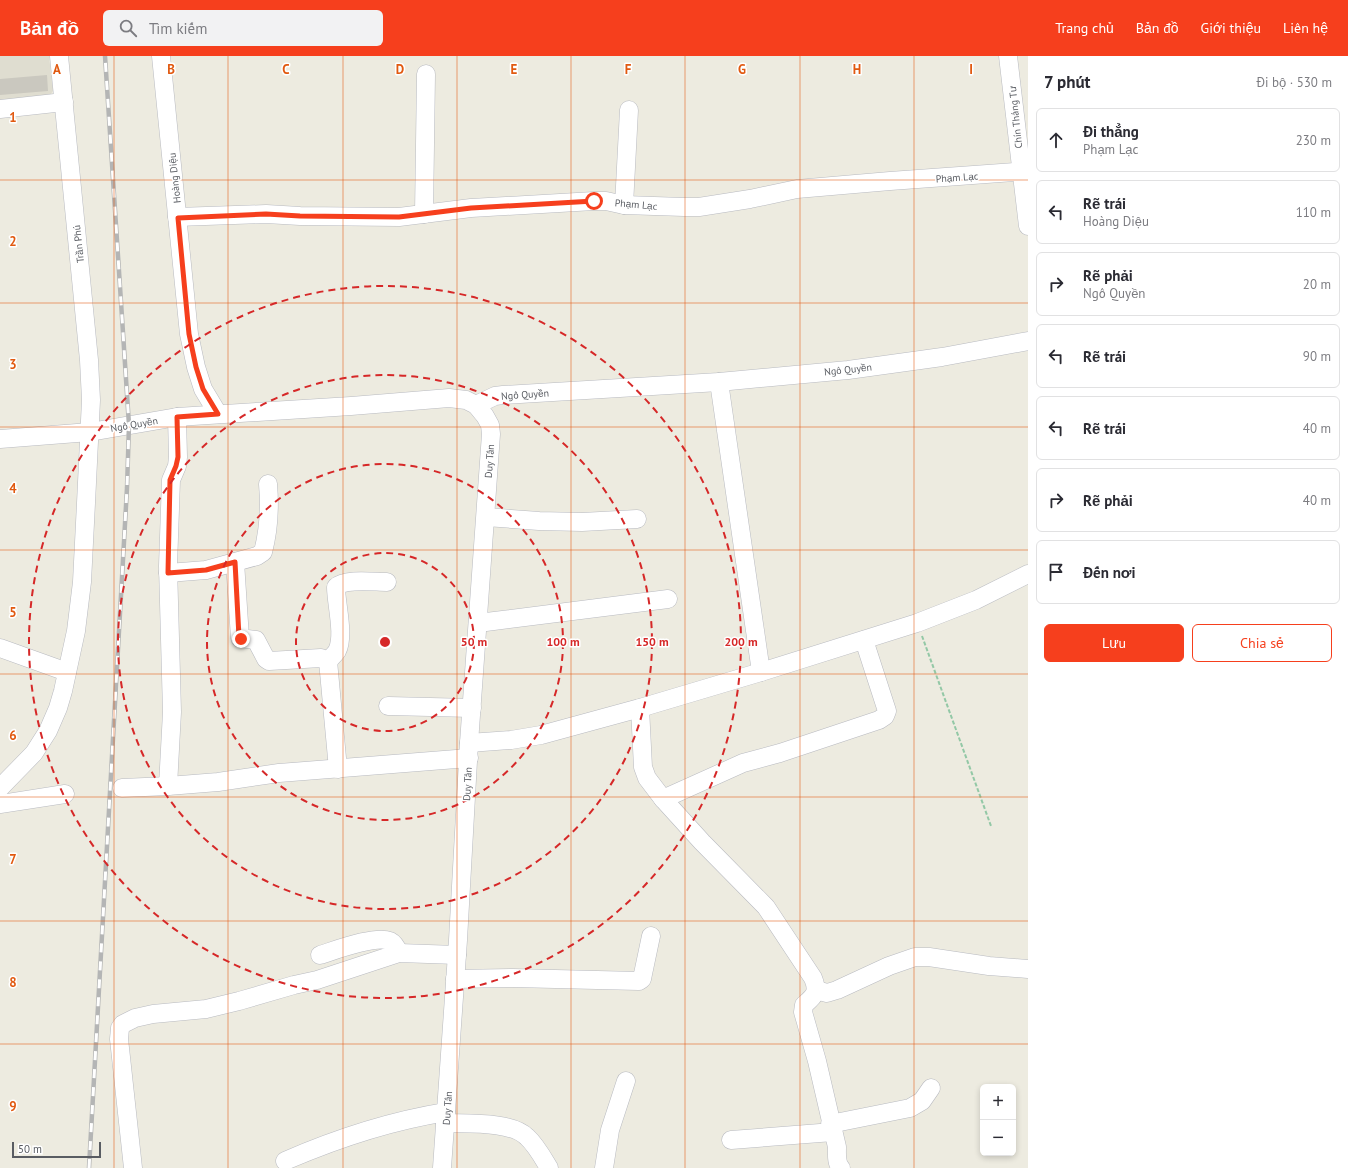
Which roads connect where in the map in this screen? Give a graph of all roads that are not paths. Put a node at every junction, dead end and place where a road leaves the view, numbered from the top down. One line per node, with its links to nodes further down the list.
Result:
1 (59, 56): 5 (street, Trần Phú)
2 (161, 56): 11 (street, Hoàng Diệu)
3 (1008, 56): 8 (street, Chín Tháng Tư)
4 (426, 74): 10 (street)
5 (64, 102): 6 (street); 18 (street, Trần Phú)
6 (0, 109)
7 (629, 110): 9 (street)
8 (1024, 172): 9 (street, Phạm Lạc); 12 (street, Chín Tháng Tư)
9 (624, 205): 10 (street, Phạm Lạc)
10 (424, 214): 11 (street, Phạm Lạc)
11 (178, 218): 16 (street, Hoàng Diệu)
12 (1028, 226)
13 (1028, 341): 14 (street, Ngô Quyền)
14 (719, 382): 15 (street, Ngô Quyền); 33 (street)
15 (476, 405): 16 (street, Ngô Quyền); 21 (street, Duy Tân)
16 (218, 414): 17 (street, Ngô Quyền)
17 (177, 417): 18 (street, Ngô Quyền); 24 (street)
18 (90, 432): 19 (street, Ngô Quyền); 32 (street, Trần Phú)
19 (0, 439)
20 (268, 484): 23 (street)
21 (486, 517): 22 (street); 28 (street, Duy Tân)
22 (637, 519)
23 (235, 562): 24 (street); 31 (street)
24 (168, 573): 39 (street)
25 (1028, 574): 29 (street)
26 (387, 582): 31 (street)
27 (668, 599): 28 (street)
28 (478, 623): 35 (street, Duy Tân)
29 (864, 640): 33 (street); 43 (street)
30 (0, 648): 32 (street)
31 (328, 661): 38 (street)
32 (67, 672): 40 (street, Trần Phú)
33 (761, 672): 36 (street)
34 (388, 706): 35 (street)
35 (472, 708): 37 (street, Duy Tân)
36 (640, 708): 37 (street); 43 (street)
37 (469, 751): 38 (street); 48 (street, Duy Tân)
38 (338, 769): 39 (street)
39 (168, 786): 41 (street)
40 (0, 788)
41 (122, 788)
42 (65, 794): 44 (street)
43 (663, 799): 51 (street)
44 (0, 804)
45 (651, 936): 50 (street)
46 (399, 953): 47 (street); 48 (street); 58 (street)
47 (320, 955)
48 (457, 955): 50 (street, Duy Tân)
49 (1028, 970): 51 (street)
50 (455, 979): 54 (street, Duy Tân)
51 (816, 990): 55 (street)
52 (626, 1081): 61 (street)
53 (931, 1088): 55 (street)
54 (446, 1117): 57 (street); 59 (street, Duy Tân); 60 (street)
55 (832, 1128): 56 (street); 62 (street)
56 (731, 1140)
57 (285, 1161)
58 (133, 1168)
59 (442, 1168)
60 (549, 1168)
61 (604, 1168)
62 (841, 1168)

